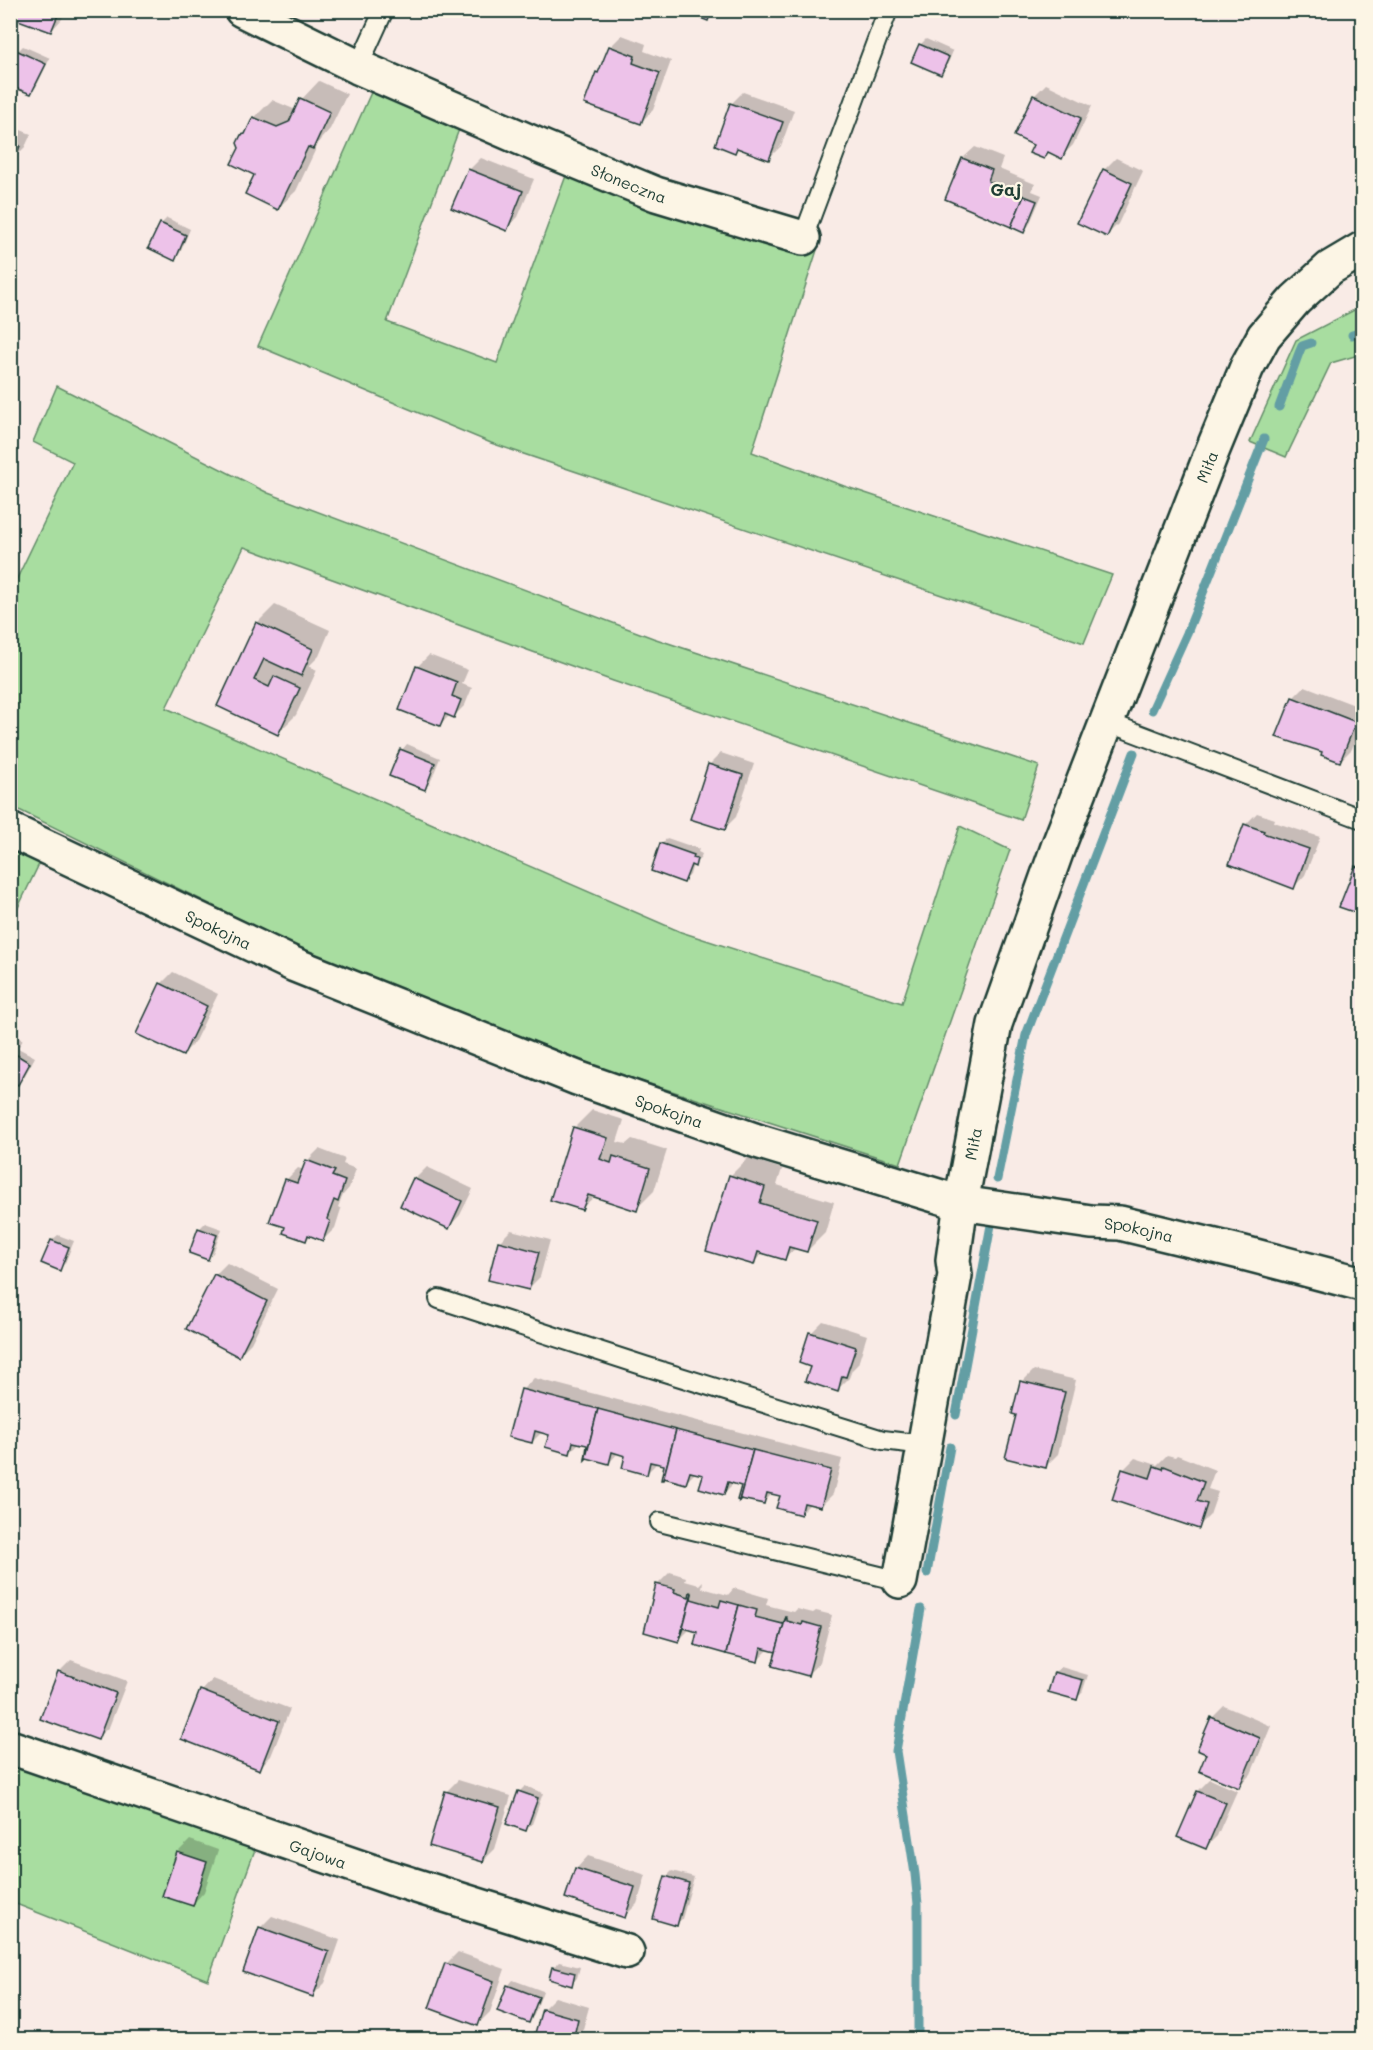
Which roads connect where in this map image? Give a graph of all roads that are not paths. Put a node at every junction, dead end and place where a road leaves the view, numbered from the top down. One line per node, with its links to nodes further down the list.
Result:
1 (242, 10): 4 (street, Słoneczna)
2 (384, 10): 4 (lane)
3 (888, 10): 5 (lane, Słoneczna)
4 (358, 67): 5 (street, Słoneczna)
5 (803, 238)
6 (1362, 249): 7 (street, Miła)
7 (1107, 722): 8 (lane); 10 (street, Miła)
8 (1362, 819)
9 (10, 830): 10 (street, Spokojna)
10 (961, 1203): 11 (street, Spokojna); 13 (street, Miła)
11 (1362, 1284)
12 (439, 1299): 13 (lane)
13 (926, 1445): 15 (street, Miła)
14 (660, 1522): 15 (lane)
15 (900, 1581)
16 (10, 1747): 17 (street, Gajowa)
17 (627, 1952)

